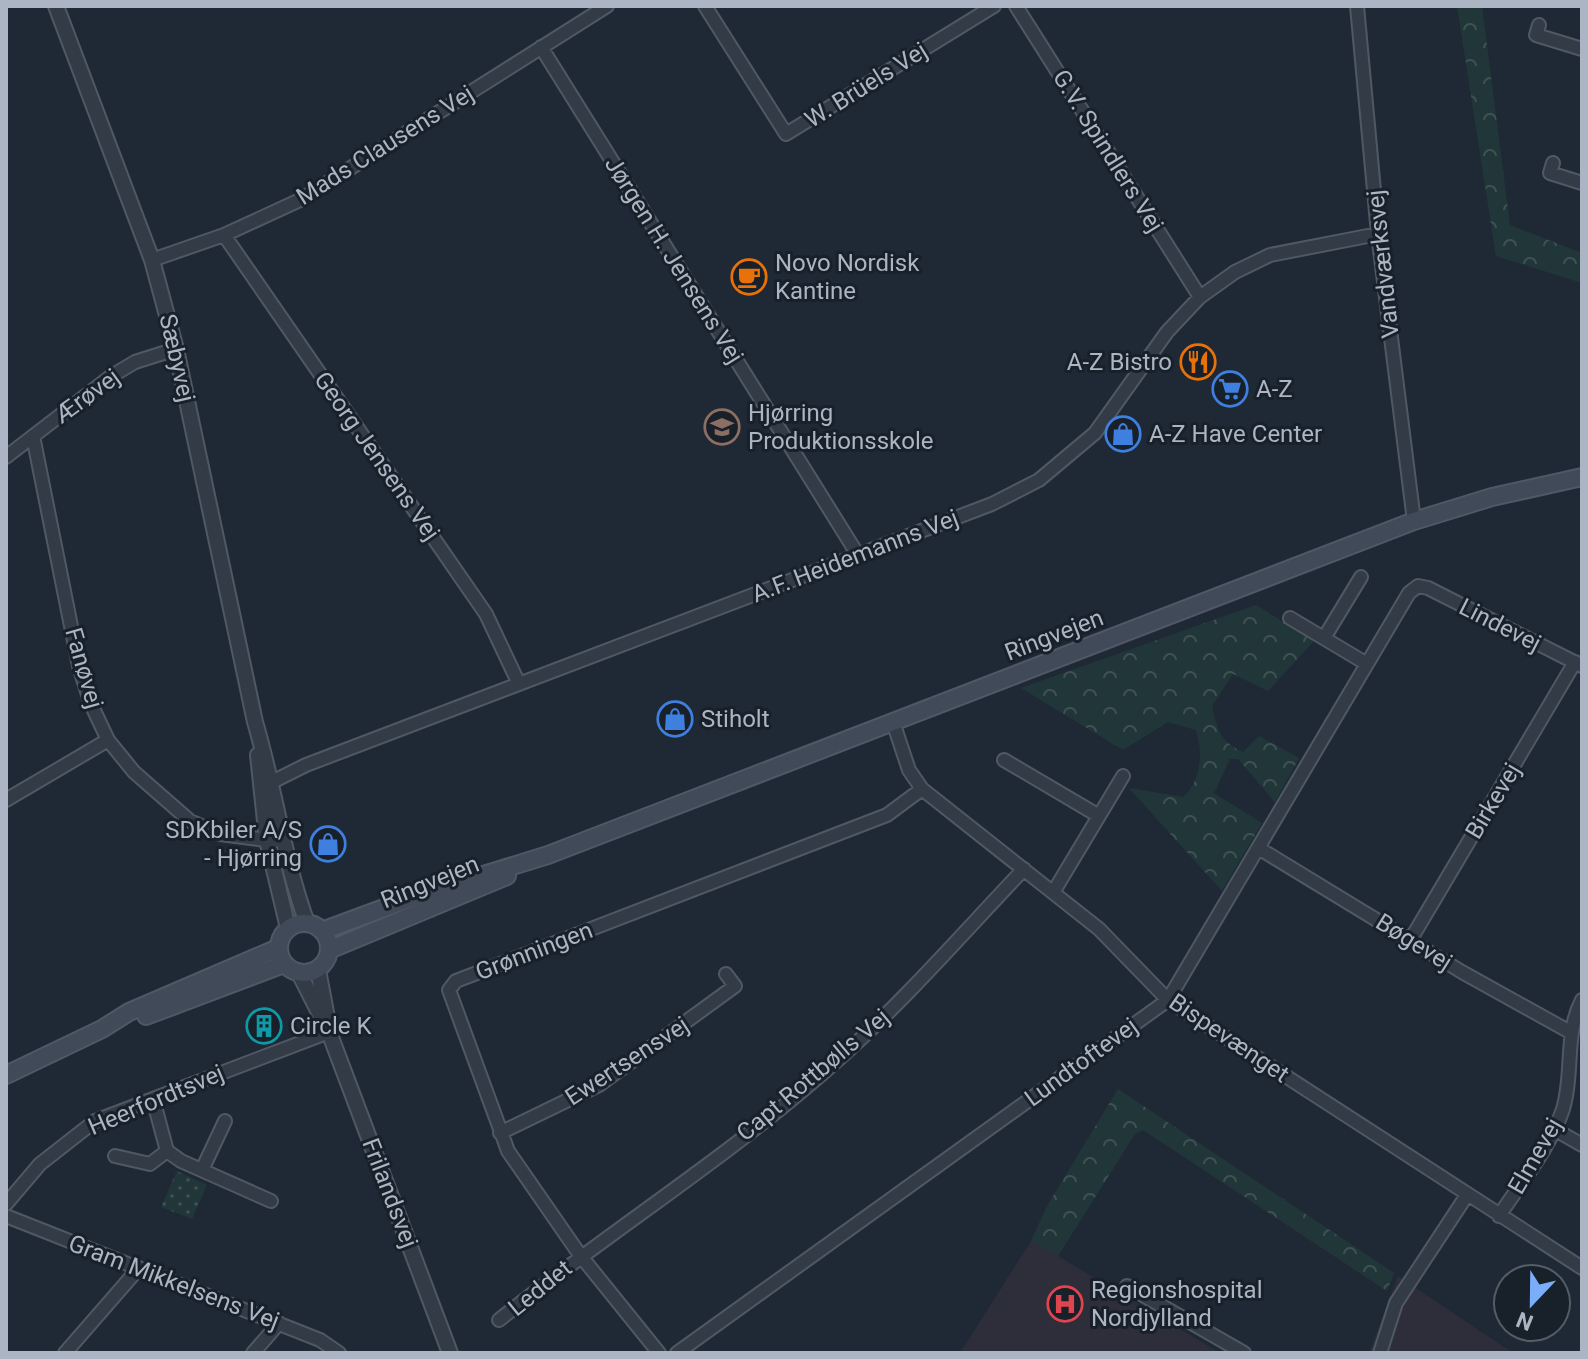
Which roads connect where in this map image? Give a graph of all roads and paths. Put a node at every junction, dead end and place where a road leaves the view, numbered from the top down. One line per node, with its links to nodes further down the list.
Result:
1 (56, 6): 14 (street, Sæbyvej)
2 (607, 6): 8 (street, Mads Clausens Vej)
3 (705, 6): 4 (street, W. Brüels Vej)
4 (994, 6)
5 (1016, 6): 15 (street, G.V. Spindlers Vej)
6 (1357, 6): 12 (street, Vandværksvej)
7 (1539, 25): 9 (street)
8 (541, 47): 13 (street, Mads Clausens Vej); 21 (street, Jørgen H. Jensens Vej)
9 (1582, 49)
10 (1553, 163): 11 (street)
11 (1582, 183)
12 (1378, 234): 15 (street, A.F. Heidemanns Vej); 20 (street, Vandværksvej)
13 (224, 235): 14 (street, Mads Clausens Vej); 28 (street, Georg Jensens Vej)
14 (152, 260): 16 (street, Sæbyvej)
15 (1200, 297): 21 (street, A.F. Heidemanns Vej)
16 (176, 349): 17 (street, Ærøvej); 33 (street, Sæbyvej)
17 (33, 436): 18 (street, Ærøvej); 30 (street, Fanøvej)
18 (6, 457)
19 (1582, 477): 20 (main road, Ringvejen)
20 (1414, 521): 29 (main road, Ringvejen)
21 (858, 555): 28 (street, A.F. Heidemanns Vej)
22 (1361, 577): 25 (street)
23 (1418, 586): 26 (street, Lundtoftevej); 27 (street, Lindevej)
24 (1290, 618): 25 (street)
25 (1324, 638): 26 (street)
26 (1367, 664): 38 (street, Lundtoftevej)
27 (1578, 664): 45 (street, Birkevej)
28 (519, 684): 33 (street, A.F. Heidemanns Vej)
29 (893, 722): 34 (street, Bispevænget); 39 (main road, Ringvejen)
30 (108, 740): 35 (street); 37 (street, Fanøvej)
31 (1004, 760): 36 (street)
32 (1123, 776): 36 (street)
33 (268, 785): 37 (street, Sæbyvej)
34 (922, 789): 40 (street, Bispevænget); 59 (street, Grønningen)
35 (6, 800)
36 (1099, 816): 41 (street)
37 (274, 841): 42 (street, Sæbyvej); 43 (street, Sæbyvej)
38 (1260, 849): 45 (street, Bøgevej); 51 (street, Lundtoftevej)
39 (548, 855): 44 (main road, Ringvejen); 46 (main road, Ringvejen)
40 (1024, 869): 41 (street, Bispevænget); 69 (street, Capt Rottbølls Vej)
41 (1054, 891): 51 (street, Bispevænget)
42 (307, 923): 43 (main road); 44 (main road)
43 (288, 928): 47 (main road)
44 (322, 931): 46 (main road)
45 (1411, 939): 54 (street, Bøgevej)
46 (329, 950): 48 (main road)
47 (281, 956): 49 (main road); 55 (main road)
48 (318, 970): 49 (main road); 53 (street, Frilandsvej)
49 (299, 973): 53 (street, Frilandsvej)
50 (726, 974): 59 (street, Ewertsensvej)
51 (1168, 1000): 64 (street, Bispevænget); 80 (street, Lundtoftevej)
52 (1582, 1000): 54 (street, Elmevej)
53 (329, 1032): 56 (street, Heerfordtsvej); 78 (street, Frilandsvej)
54 (1570, 1032): 58 (street, Elmevej)
55 (6, 1075)
56 (153, 1099): 61 (street); 66 (street, Heerfordtsvej)
57 (225, 1121): 63 (street)
58 (1554, 1129): 60 (street); 68 (street, Elmevej)
59 (500, 1133): 69 (street, Grønningen)
60 (1582, 1145)
61 (167, 1151): 62 (street); 63 (street)
62 (115, 1156)
63 (202, 1170): 65 (street)
64 (1467, 1195): 68 (street, Bispevænget); 82 (street)
65 (271, 1201)
66 (6, 1204)
67 (6, 1216): 70 (street, Gram Mikkelsens Vej)
68 (1499, 1216): 71 (street, Bispevænget)
69 (580, 1255): 73 (street, Leddet); 79 (street, Grønningen)
70 (139, 1268): 74 (street, Gram Mikkelsens Vej); 75 (street)
71 (1582, 1268)
72 (1127, 1286): 81 (street)
73 (499, 1320)
74 (279, 1323): 76 (street); 77 (street, Gram Mikkelsens Vej)
75 (65, 1353)
76 (253, 1353)
77 (339, 1353)
78 (450, 1353)
79 (659, 1353)
80 (677, 1353)
81 (1244, 1353)
82 (1380, 1353)

